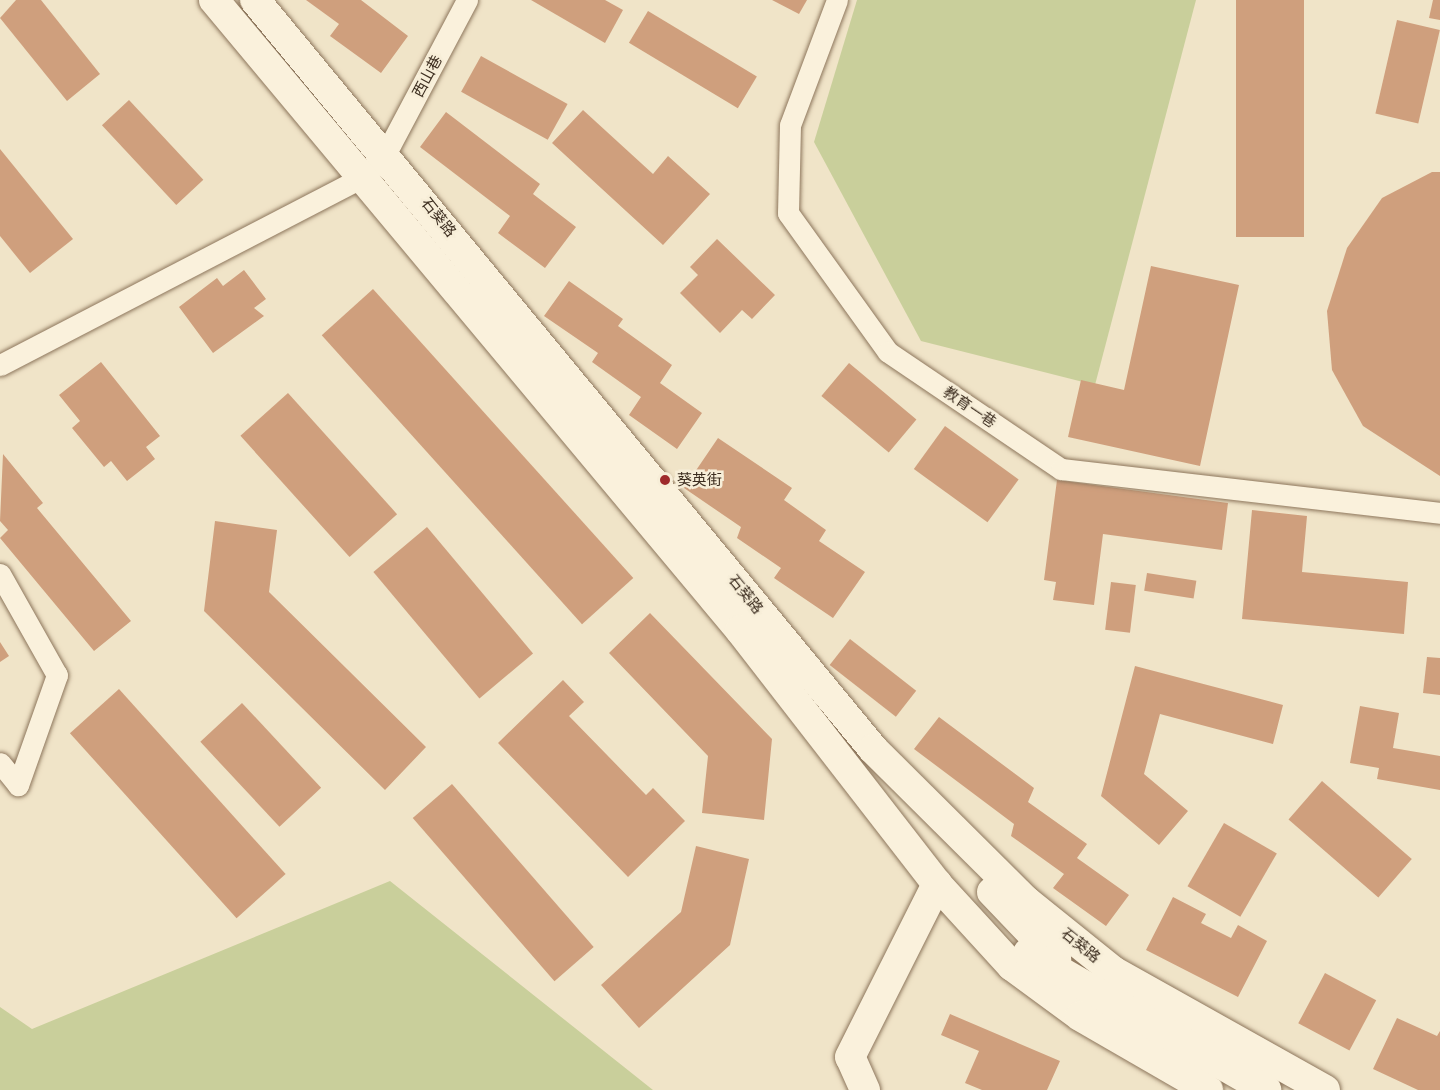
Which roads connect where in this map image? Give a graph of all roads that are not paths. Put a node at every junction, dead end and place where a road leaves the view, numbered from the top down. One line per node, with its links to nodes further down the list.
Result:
1 (214, 0): 6 (main road)
2 (255, 0): 5 (main road, 石葵路)
3 (467, 0): 5 (street, 西山巷)
4 (837, 0): 8 (street, 教育一巷)
5 (386, 153): 6 (street, 西山巷); 10 (main road, 石葵路)
6 (364, 176): 7 (street, 西山巷); 12 (main road)
7 (0, 365)
8 (1440, 513)
9 (0, 574): 11 (street)
10 (873, 749): 14 (main road); 18 (main road, 石葵路)
11 (0, 763)
12 (850, 771): 13 (main road); 14 (main road)
13 (937, 884): 15 (main road); 16 (main road)
14 (1090, 990): 17 (main road)
15 (865, 1090)
16 (1208, 1090)
17 (1266, 1090)
18 (1325, 1090)

